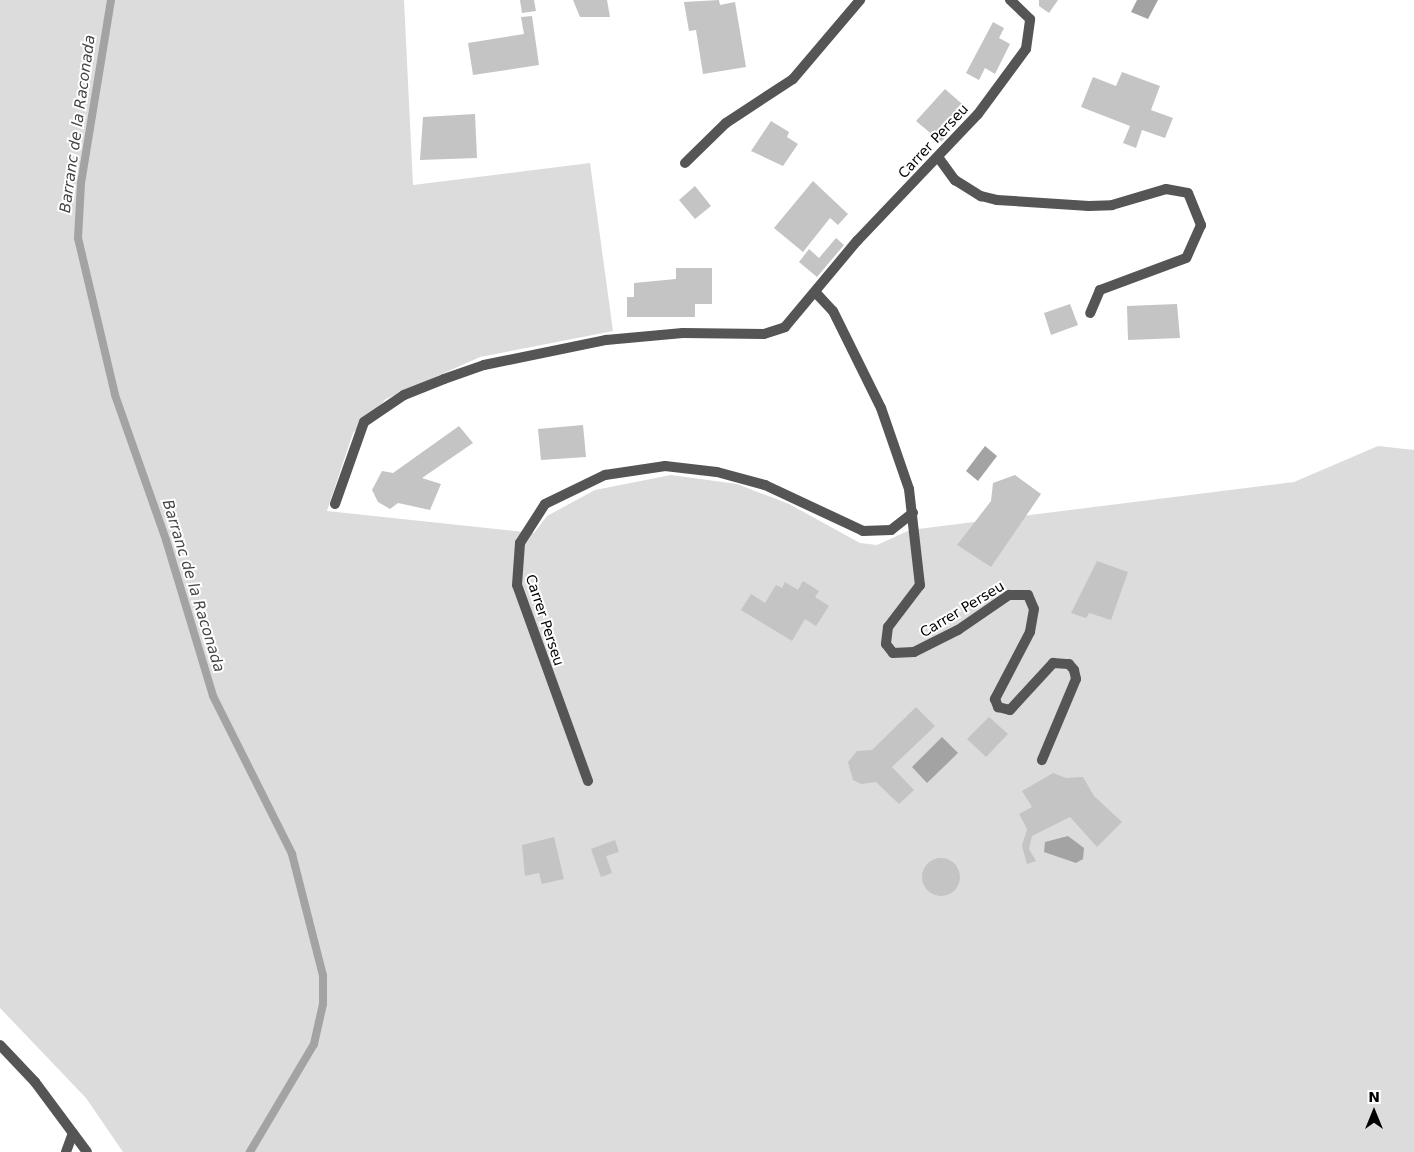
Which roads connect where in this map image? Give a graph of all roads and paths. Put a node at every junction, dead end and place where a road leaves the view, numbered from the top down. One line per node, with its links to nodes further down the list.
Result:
1 (860, 0): 4 (street)
2 (1010, 0): 3 (street, Carrer Perseu)
3 (938, 157): 5 (street, Carrer Perseu); 6 (street)
4 (685, 163)
5 (817, 294): 7 (street, Carrer Perseu); 8 (street, Carrer Perseu)
6 (1090, 313)
7 (335, 504)
8 (913, 513): 9 (street, Carrer Perseu); 10 (street, Carrer Perseu)
9 (1042, 760)
10 (588, 781)
11 (0, 1045): 12 (street)
12 (73, 1133): 13 (street); 14 (street)
13 (66, 1152)
14 (87, 1152)

